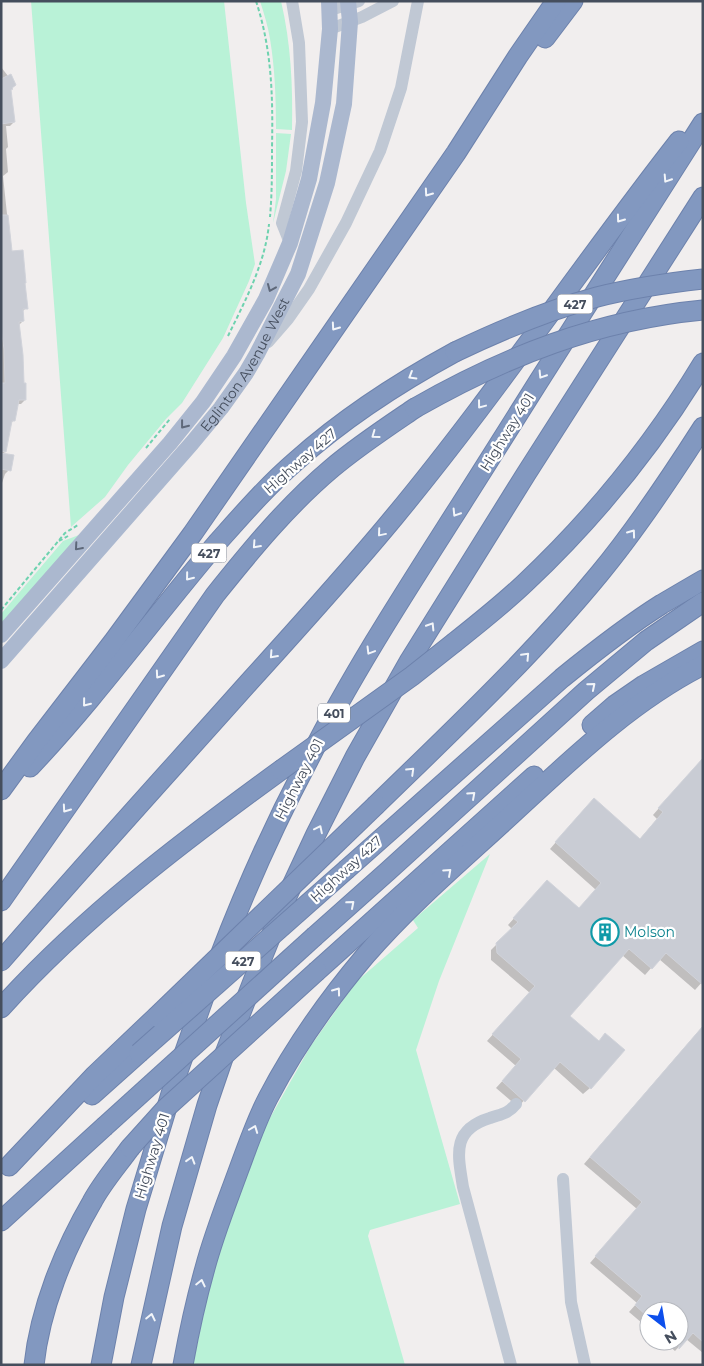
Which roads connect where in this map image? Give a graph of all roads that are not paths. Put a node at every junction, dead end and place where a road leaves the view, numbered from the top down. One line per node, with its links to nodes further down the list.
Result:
1 (292, 1): 14 (street)
2 (393, 1): 8 (street)
3 (418, 1): 17 (street)
4 (556, 1): 12 (highway)
5 (573, 1): 12 (highway)
6 (352, 2): 7 (street); 8 (main road, Eglinton Avenue West)
7 (329, 6): 9 (main road, Eglinton Avenue West)
8 (350, 22): 9 (street); 17 (main road, Eglinton Avenue West)
9 (330, 29): 14 (main road, Eglinton Avenue West)
10 (703, 111): 29 (highway, one-way to 29)
11 (703, 123): 36 (highway, Highway 401 / 401, one-way to 36)
12 (456, 153): 26 (highway, one-way to 26)
13 (703, 197): 37 (highway, one-way to 13)
14 (290, 243): 22 (main road, Eglinton Avenue West, one-way to 22)
15 (703, 279): 27 (highway, Highway 427 / 427, one-way to 27, bridge)
16 (703, 310): 28 (highway, one-way to 28, bridge)
17 (257, 354): 24 (main road, Eglinton Avenue West)
18 (703, 363): 30 (highway, bridge)
19 (703, 427): 32 (highway, one-way to 19, bridge)
20 (703, 580): 32 (highway, Highway 427 / 427, bridge)
21 (703, 602): 34 (highway, one-way to 21, bridge)
22 (1, 635)
23 (703, 651): 35 (highway, bridge)
24 (1, 661)
25 (703, 665): 38 (highway, one-way to 25)
26 (1, 790)
27 (1, 797)
28 (1, 901)
29 (1, 961)
30 (1, 1008)
31 (516, 1104): 39 (street)
32 (5, 1169)
33 (563, 1179): 40 (street)
34 (1, 1221)
35 (34, 1365)
36 (101, 1365)
37 (141, 1365)
38 (183, 1365)
39 (511, 1365)
40 (586, 1365)

